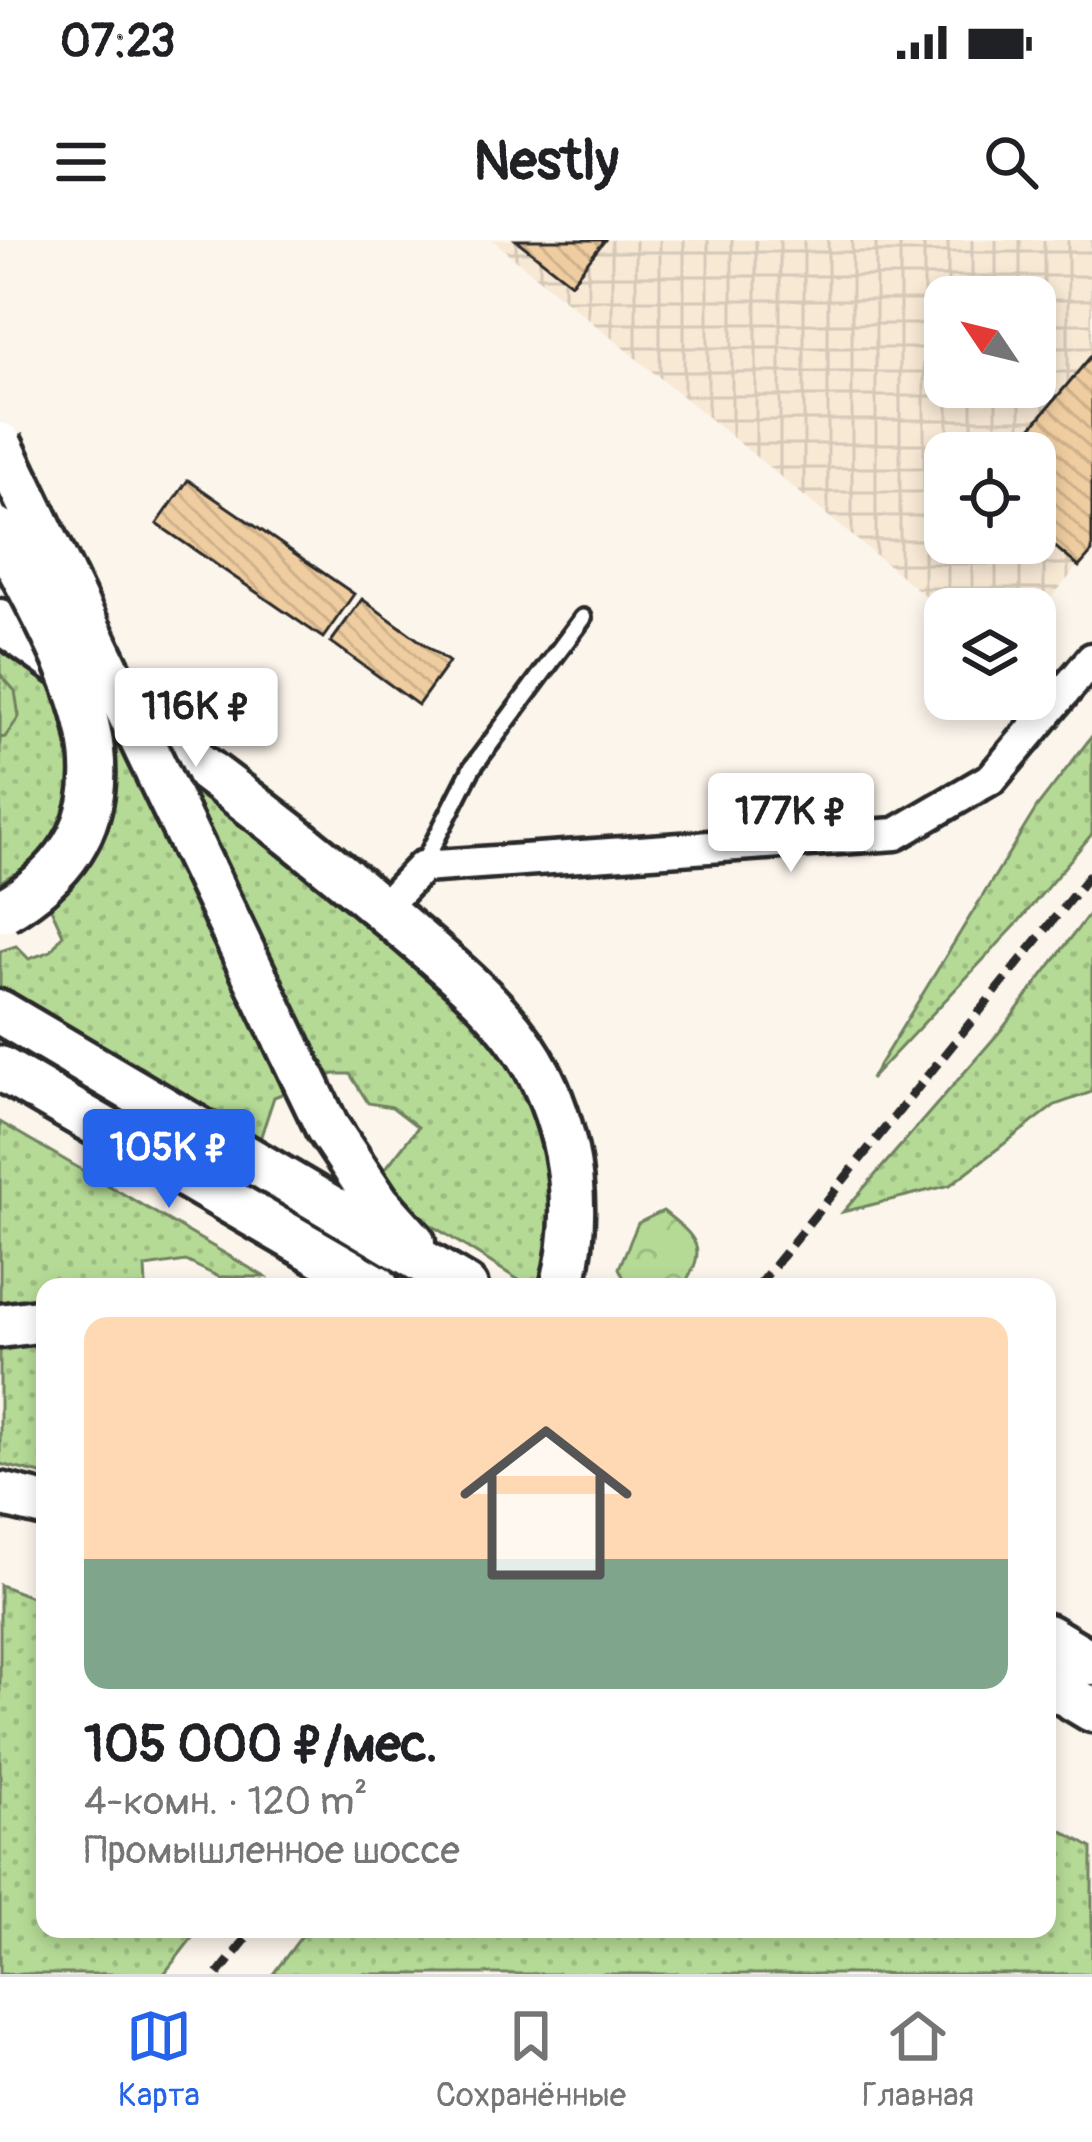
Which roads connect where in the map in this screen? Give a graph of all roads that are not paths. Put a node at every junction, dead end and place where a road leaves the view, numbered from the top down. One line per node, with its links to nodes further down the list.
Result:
1 (0, 444): 13 (main road, bridge)
2 (0, 531): 8 (main road, bridge)
3 (583, 618): 6 (lane)
4 (0, 621): 7 (main road)
5 (1092, 659): 6 (street)
6 (422, 867): 7 (street)
7 (382, 909): 14 (main road)
8 (2, 911)
9 (0, 1012): 12 (main road)
10 (0, 1068): 11 (main road)
11 (362, 1278)
12 (451, 1278)
13 (455, 1278)
14 (564, 1278)
15 (36, 1321): 16 (main road)
16 (0, 1326)
17 (0, 1494): 18 (main road)
18 (36, 1502)
19 (1056, 1641): 20 (main road)
20 (1092, 1663)
21 (1056, 1688): 22 (main road)
22 (1092, 1710)

